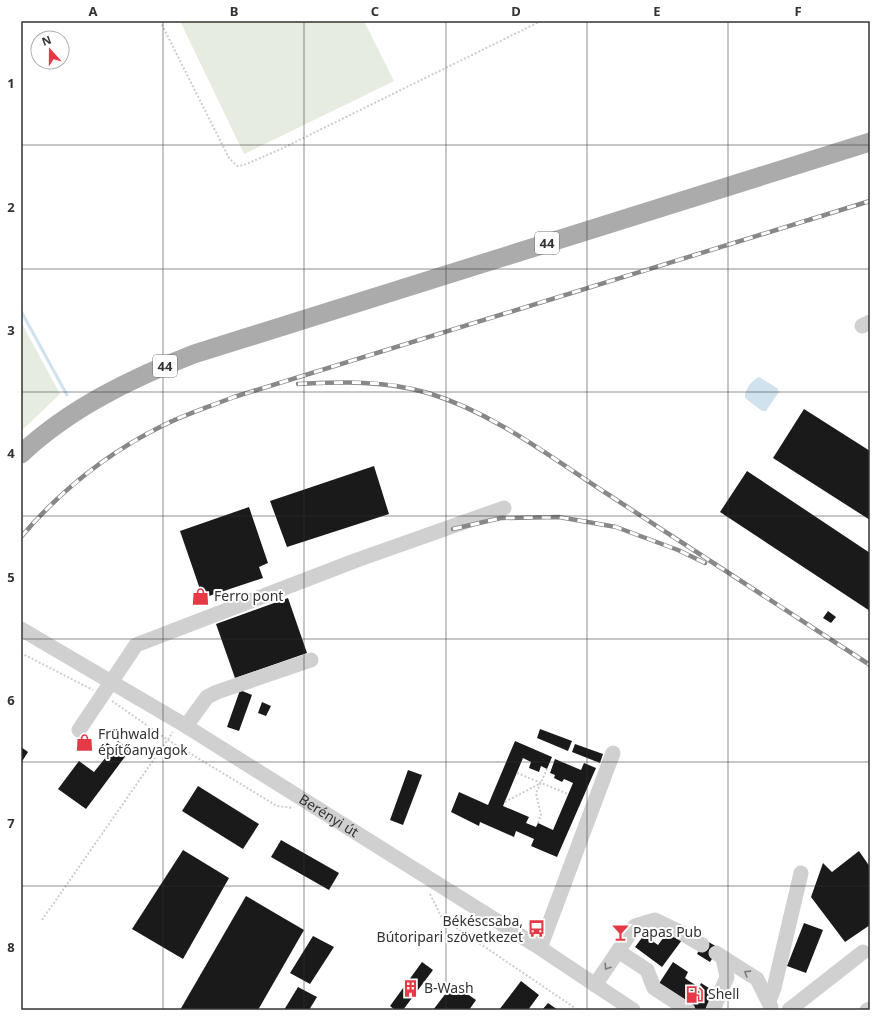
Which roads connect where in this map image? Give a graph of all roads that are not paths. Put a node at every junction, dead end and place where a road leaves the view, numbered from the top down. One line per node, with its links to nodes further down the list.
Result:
1 (870, 142): 2 (main road, 44)
2 (21, 454)
3 (504, 508): 6 (street)
4 (21, 629): 6 (street, Berényi út)
5 (311, 660): 7 (street)
6 (106, 688): 7 (street, Berényi út); 8 (street)
7 (184, 724): 12 (street, Berényi út)
8 (80, 730)
9 (613, 753): 12 (street)
10 (801, 873): 16 (street)
11 (702, 945): 13 (street)
12 (540, 948): 15 (street, Berényi út)
13 (618, 952): 15 (street, one-way to 15); 18 (street)
14 (863, 952): 20 (street)
15 (595, 985): 17 (street, Berényi út)
16 (770, 1005): 19 (street, one-way to 19)
17 (633, 1010)
18 (688, 1010)
19 (713, 1010)
20 (789, 1010)

